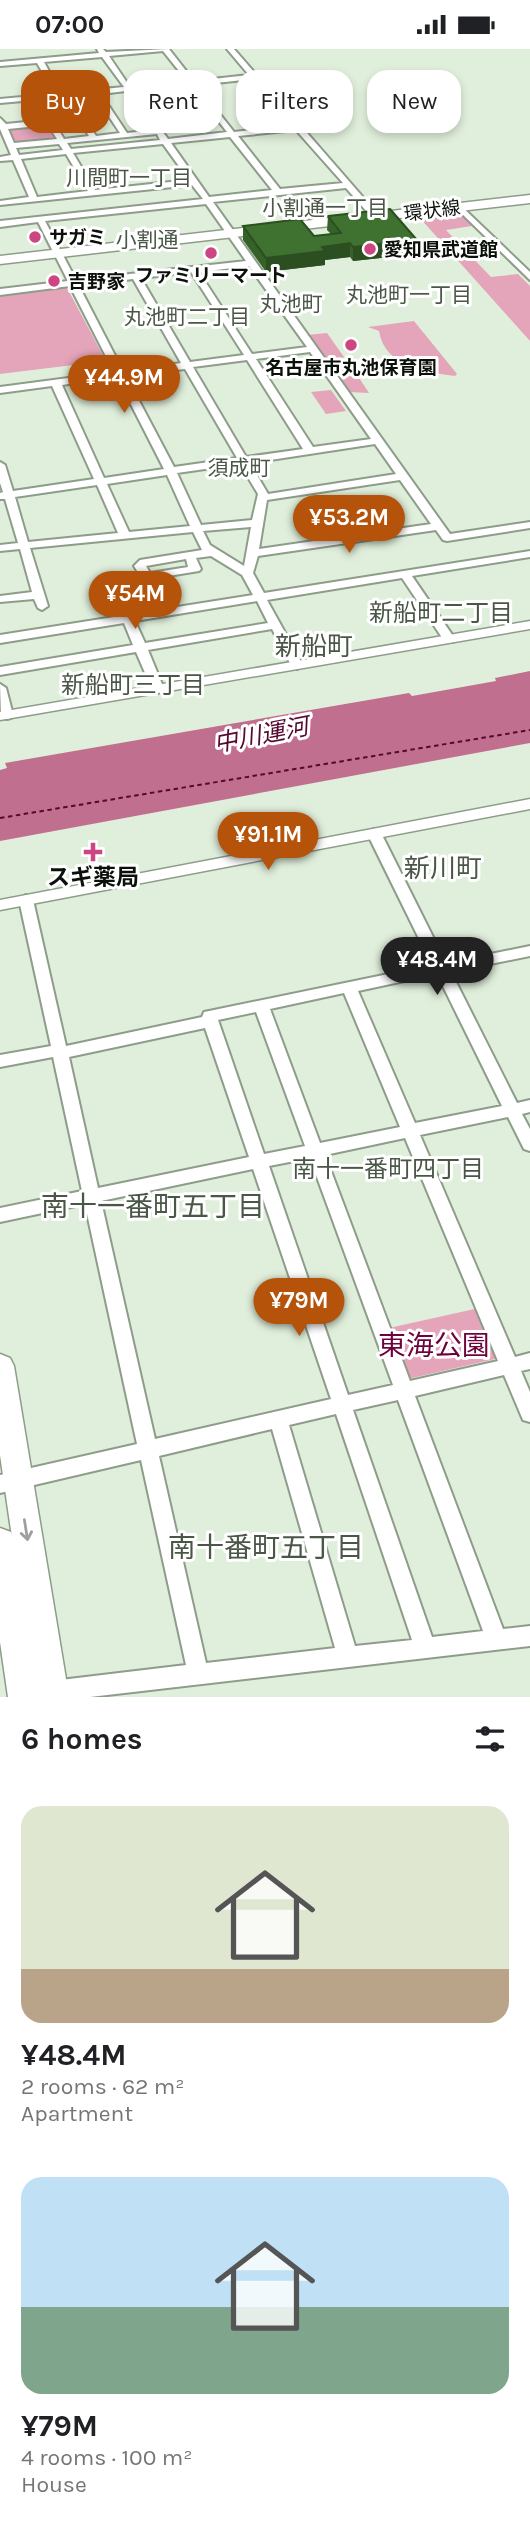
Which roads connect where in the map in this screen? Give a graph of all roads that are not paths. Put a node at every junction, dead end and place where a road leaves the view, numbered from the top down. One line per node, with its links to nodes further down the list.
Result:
1 (164, 49): 3 (street); 7 (street)
2 (230, 49): 8 (street)
3 (102, 52): 4 (street); 9 (street)
4 (38, 60): 5 (street); 6 (street)
5 (0, 64)
6 (45, 70)
7 (181, 70)
8 (249, 70)
9 (124, 83)
10 (21, 99): 11 (street)
11 (0, 101)
12 (110, 113): 23 (street)
13 (222, 120): 22 (street)
14 (1, 123): 15 (street); 27 (street)
15 (21, 123)
16 (57, 133): 25 (street)
17 (90, 133): 24 (street)
18 (147, 133): 23 (street)
19 (159, 133): 26 (street)
20 (242, 133): 22 (street)
21 (304, 133): 37 (street)
22 (233, 134): 26 (street); 38 (street)
23 (125, 135): 24 (street)
24 (94, 138): 25 (street)
25 (62, 141): 27 (street); 30 (street)
26 (165, 141): 29 (street); 30 (street)
27 (11, 146): 28 (street); 31 (street)
28 (0, 148)
29 (172, 150): 33 (street); 36 (street)
30 (68, 152): 31 (street); 33 (street)
31 (16, 157): 32 (street); 34 (street)
32 (0, 159)
33 (74, 160): 34 (street); 40 (street)
34 (19, 166): 35 (street); 41 (street)
35 (0, 168)
36 (194, 182): 40 (street); 43 (street)
37 (349, 185): 38 (street); 46 (street)
38 (278, 192): 43 (street)
39 (530, 192): 46 (main road, 環状線)
40 (93, 193): 41 (street)
41 (34, 199): 44 (street); 47 (street)
42 (530, 199): 45 (main road, 環状線)
43 (208, 200): 47 (street); 49 (street)
44 (0, 203)
45 (460, 207): 49 (main road, 環状線); 56 (street)
46 (371, 211): 49 (main road, 環状線)
47 (43, 219): 48 (street); 50 (street)
48 (0, 223)
49 (228, 230): 50 (main road, 環状線); 53 (street)
50 (55, 250): 51 (main road, 環状線); 52 (main road, 環状線); 57 (street)
51 (0, 253)
52 (0, 260)
53 (250, 263): 54 (street); 59 (street)
54 (193, 269): 55 (street); 60 (street)
55 (135, 276): 57 (street); 61 (street)
56 (530, 277)
57 (72, 283): 58 (street); 62 (street)
58 (0, 292)
59 (312, 349): 60 (street); 65 (street)
60 (250, 358): 61 (street); 66 (street)
61 (188, 366): 62 (street); 67 (street)
62 (120, 375): 63 (street); 69 (street)
63 (56, 383): 64 (street); 71 (street)
64 (0, 390)
65 (377, 441): 66 (street); 70 (street)
66 (310, 451): 67 (street)
67 (245, 461): 69 (street); 73 (street)
68 (0, 465): 72 (street)
69 (171, 471): 71 (street); 77 (street)
70 (402, 476): 73 (street); 76 (street)
71 (101, 482): 72 (street); 78 (street)
72 (4, 496): 79 (street)
73 (262, 498): 74 (street)
74 (256, 523): 77 (street); 82 (street)
75 (530, 525): 76 (street)
76 (438, 526): 82 (street)
77 (197, 529): 78 (street); 81 (street)
78 (125, 535): 79 (street)
79 (24, 545): 80 (street); 88 (street)
80 (0, 548)
81 (213, 552): 84 (street); 85 (street)
82 (255, 553): 85 (street)
83 (530, 554): 86 (street)
84 (190, 556)
85 (247, 573): 87 (street)
86 (405, 574): 87 (street); 93 (street)
87 (261, 598): 89 (street); 90 (street)
88 (0, 599)
89 (128, 618): 92 (street); 94 (street)
90 (275, 625): 94 (street); 95 (street)
91 (530, 625): 93 (street)
92 (0, 639)
93 (449, 639): 95 (street)
94 (141, 647): 96 (street); 98 (street)
95 (297, 665): 98 (street)
96 (0, 671)
97 (0, 688): 99 (street)
98 (158, 689): 99 (street)
99 (4, 715)
100 (530, 804): 101 (street)
101 (374, 833): 102 (street); 105 (street)
102 (26, 900): 103 (street); 109 (street)
103 (0, 905)
104 (530, 951): 105 (street)
105 (443, 968): 106 (street); 112 (street)
106 (349, 987): 107 (street); 113 (street)
107 (261, 1005): 108 (street); 115 (street)
108 (211, 1021): 109 (street); 116 (street)
109 (59, 1051): 110 (street); 117 (street)
110 (0, 1061)
111 (530, 1106): 112 (street)
112 (512, 1109): 113 (street); 114 (street)
113 (410, 1131): 115 (street); 121 (street)
114 (530, 1145)
115 (315, 1150): 116 (street); 122 (street)
116 (259, 1162): 117 (street); 123 (street)
117 (92, 1196): 118 (street); 126 (street)
118 (0, 1215)
119 (530, 1361): 121 (street)
120 (0, 1366): 127 (main road)
121 (509, 1366): 122 (street); 124 (street)
122 (406, 1390): 123 (street); 130 (street)
123 (342, 1405): 125 (street); 131 (street)
124 (530, 1414)
125 (278, 1419): 126 (street); 132 (street)
126 (148, 1449): 127 (street); 133 (street)
127 (9, 1482): 134 (main road, one-way to 134)
128 (0, 1542): 134 (main road)
129 (530, 1636): 130 (street)
130 (497, 1640): 131 (street)
131 (425, 1648): 132 (street)
132 (348, 1657): 133 (street)
133 (198, 1674): 134 (street)
134 (43, 1695)

